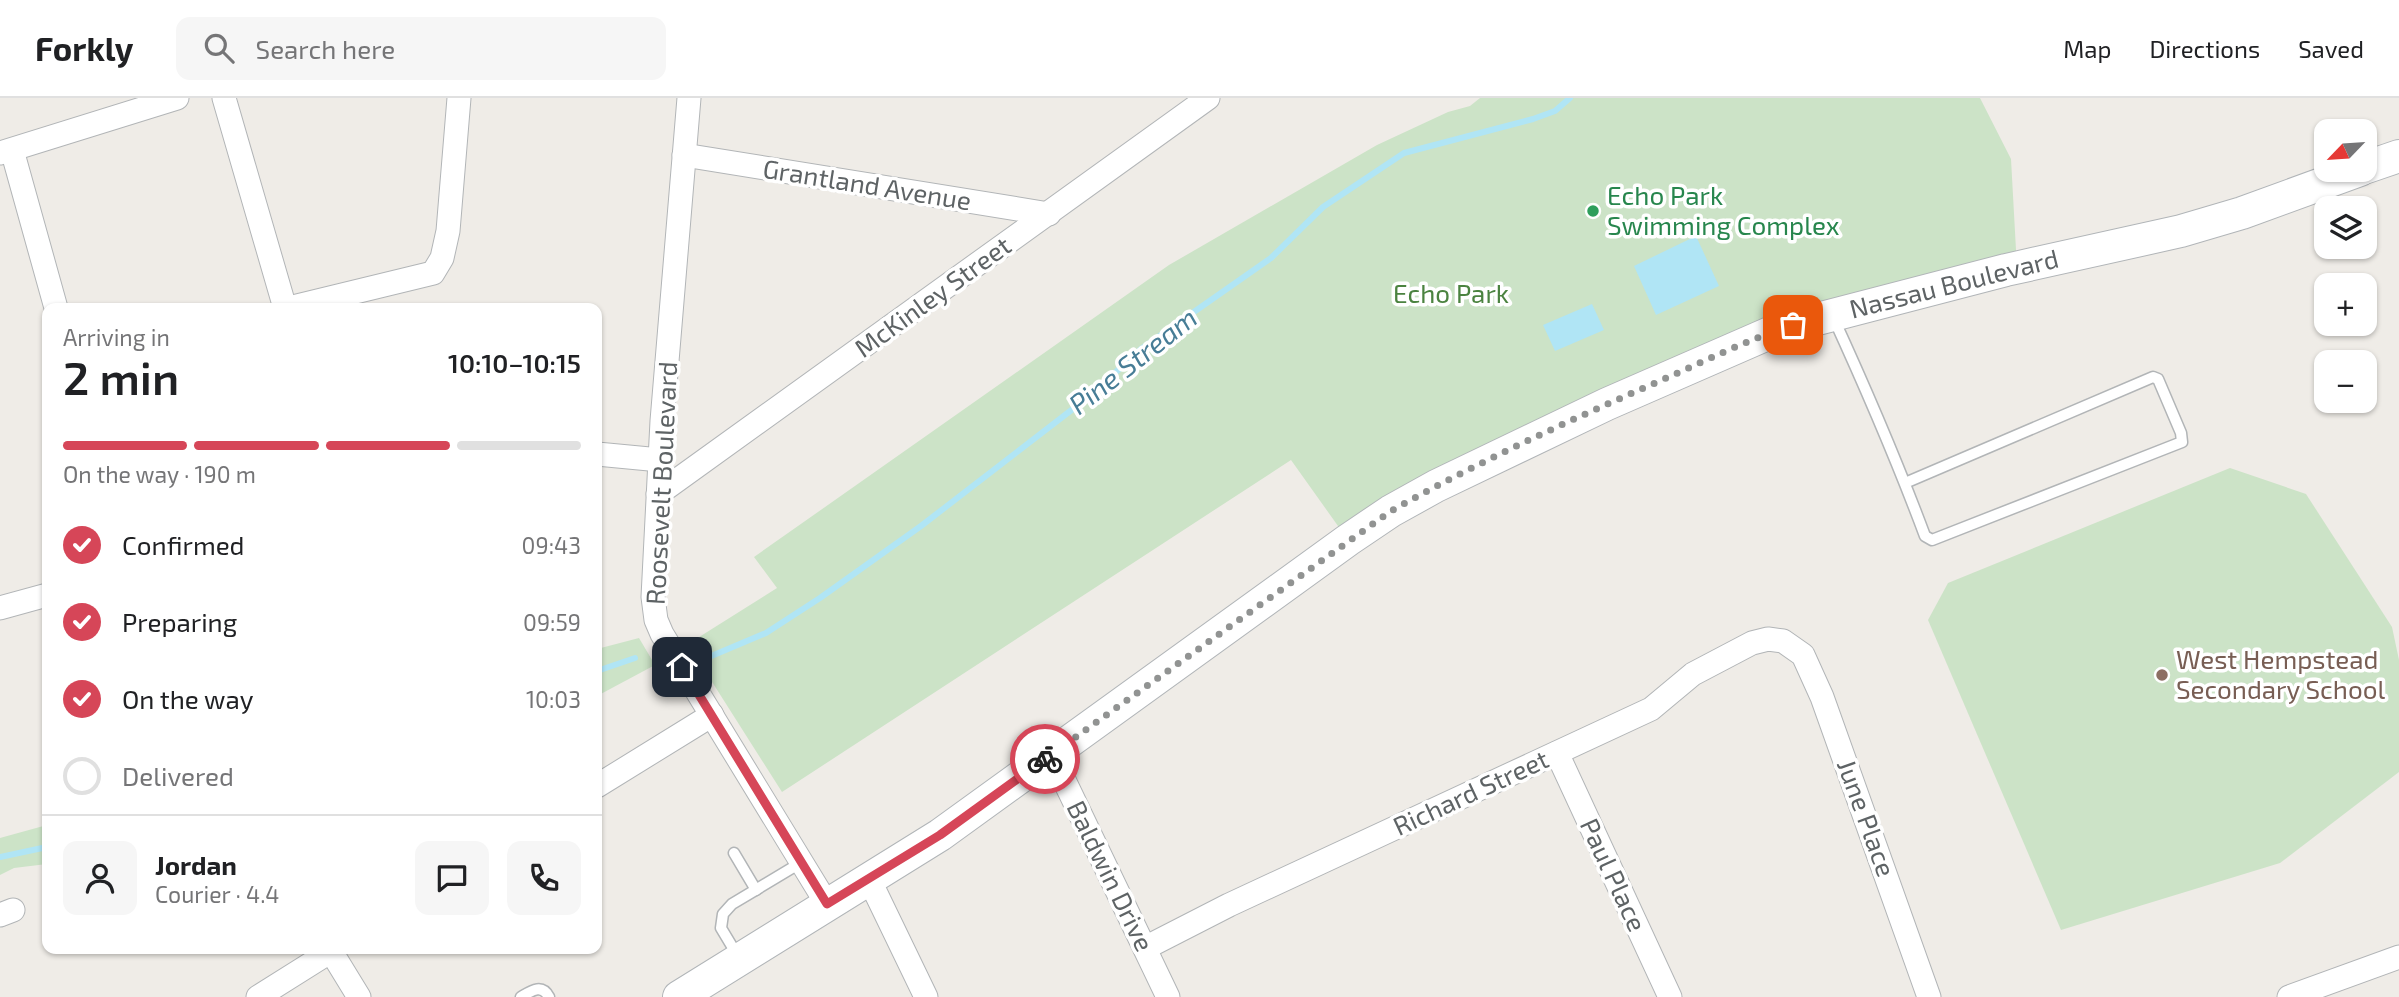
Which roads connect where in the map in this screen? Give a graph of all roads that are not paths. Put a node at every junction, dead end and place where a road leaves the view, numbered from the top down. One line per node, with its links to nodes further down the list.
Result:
1 (177, 98): 6 (street)
2 (224, 98): 13 (street)
3 (458, 98): 14 (street)
4 (689, 98): 7 (street, Roosevelt Boulevard)
5 (1208, 98): 11 (street, McKinley Street)
6 (6, 152): 12 (street)
7 (684, 155): 11 (street, Grantland Avenue); 17 (street, Roosevelt Boulevard)
8 (2399, 156): 9 (main road, Nassau Boulevard)
9 (2377, 164)
10 (2327, 182): 15 (main road, Nassau Boulevard)
11 (1049, 214): 19 (street, McKinley Street)
12 (55, 303)
13 (286, 303)
14 (308, 303)
15 (1832, 314): 18 (lane); 25 (main road, Nassau Boulevard)
16 (602, 454): 17 (street)
17 (660, 460): 19 (street, Roosevelt Boulevard)
18 (1905, 483): 18 (lane)
19 (658, 494): 23 (street, Roosevelt Boulevard)
20 (42, 595): 21 (street)
21 (0, 608)
22 (1792, 646): 24 (street, Richard Street); 45 (street, June Place)
23 (712, 715): 26 (street); 28 (street, Roosevelt Boulevard)
24 (1557, 753): 32 (street, Richard Street); 44 (street, Paul Place)
25 (1052, 755): 29 (main road, Nassau Boulevard); 32 (street, Baldwin Drive)
26 (602, 783)
27 (734, 853): 30 (lane)
28 (802, 862): 30 (lane); 31 (street, Roosevelt Boulevard)
29 (869, 879): 31 (main road, Nassau Boulevard); 42 (street)
30 (756, 890): 36 (lane)
31 (827, 904): 36 (main road, Nassau Boulevard)
32 (1144, 947): 43 (street, Baldwin Drive)
33 (326, 954): 37 (street)
34 (334, 954): 38 (street)
35 (2399, 957): 46 (street)
36 (740, 959): 41 (main road, Nassau Boulevard)
37 (258, 997)
38 (359, 997)
39 (521, 997): 40 (lane)
40 (549, 997)
41 (679, 997)
42 (926, 997)
43 (1168, 997)
44 (1670, 997)
45 (1929, 997)
46 (2289, 997)

